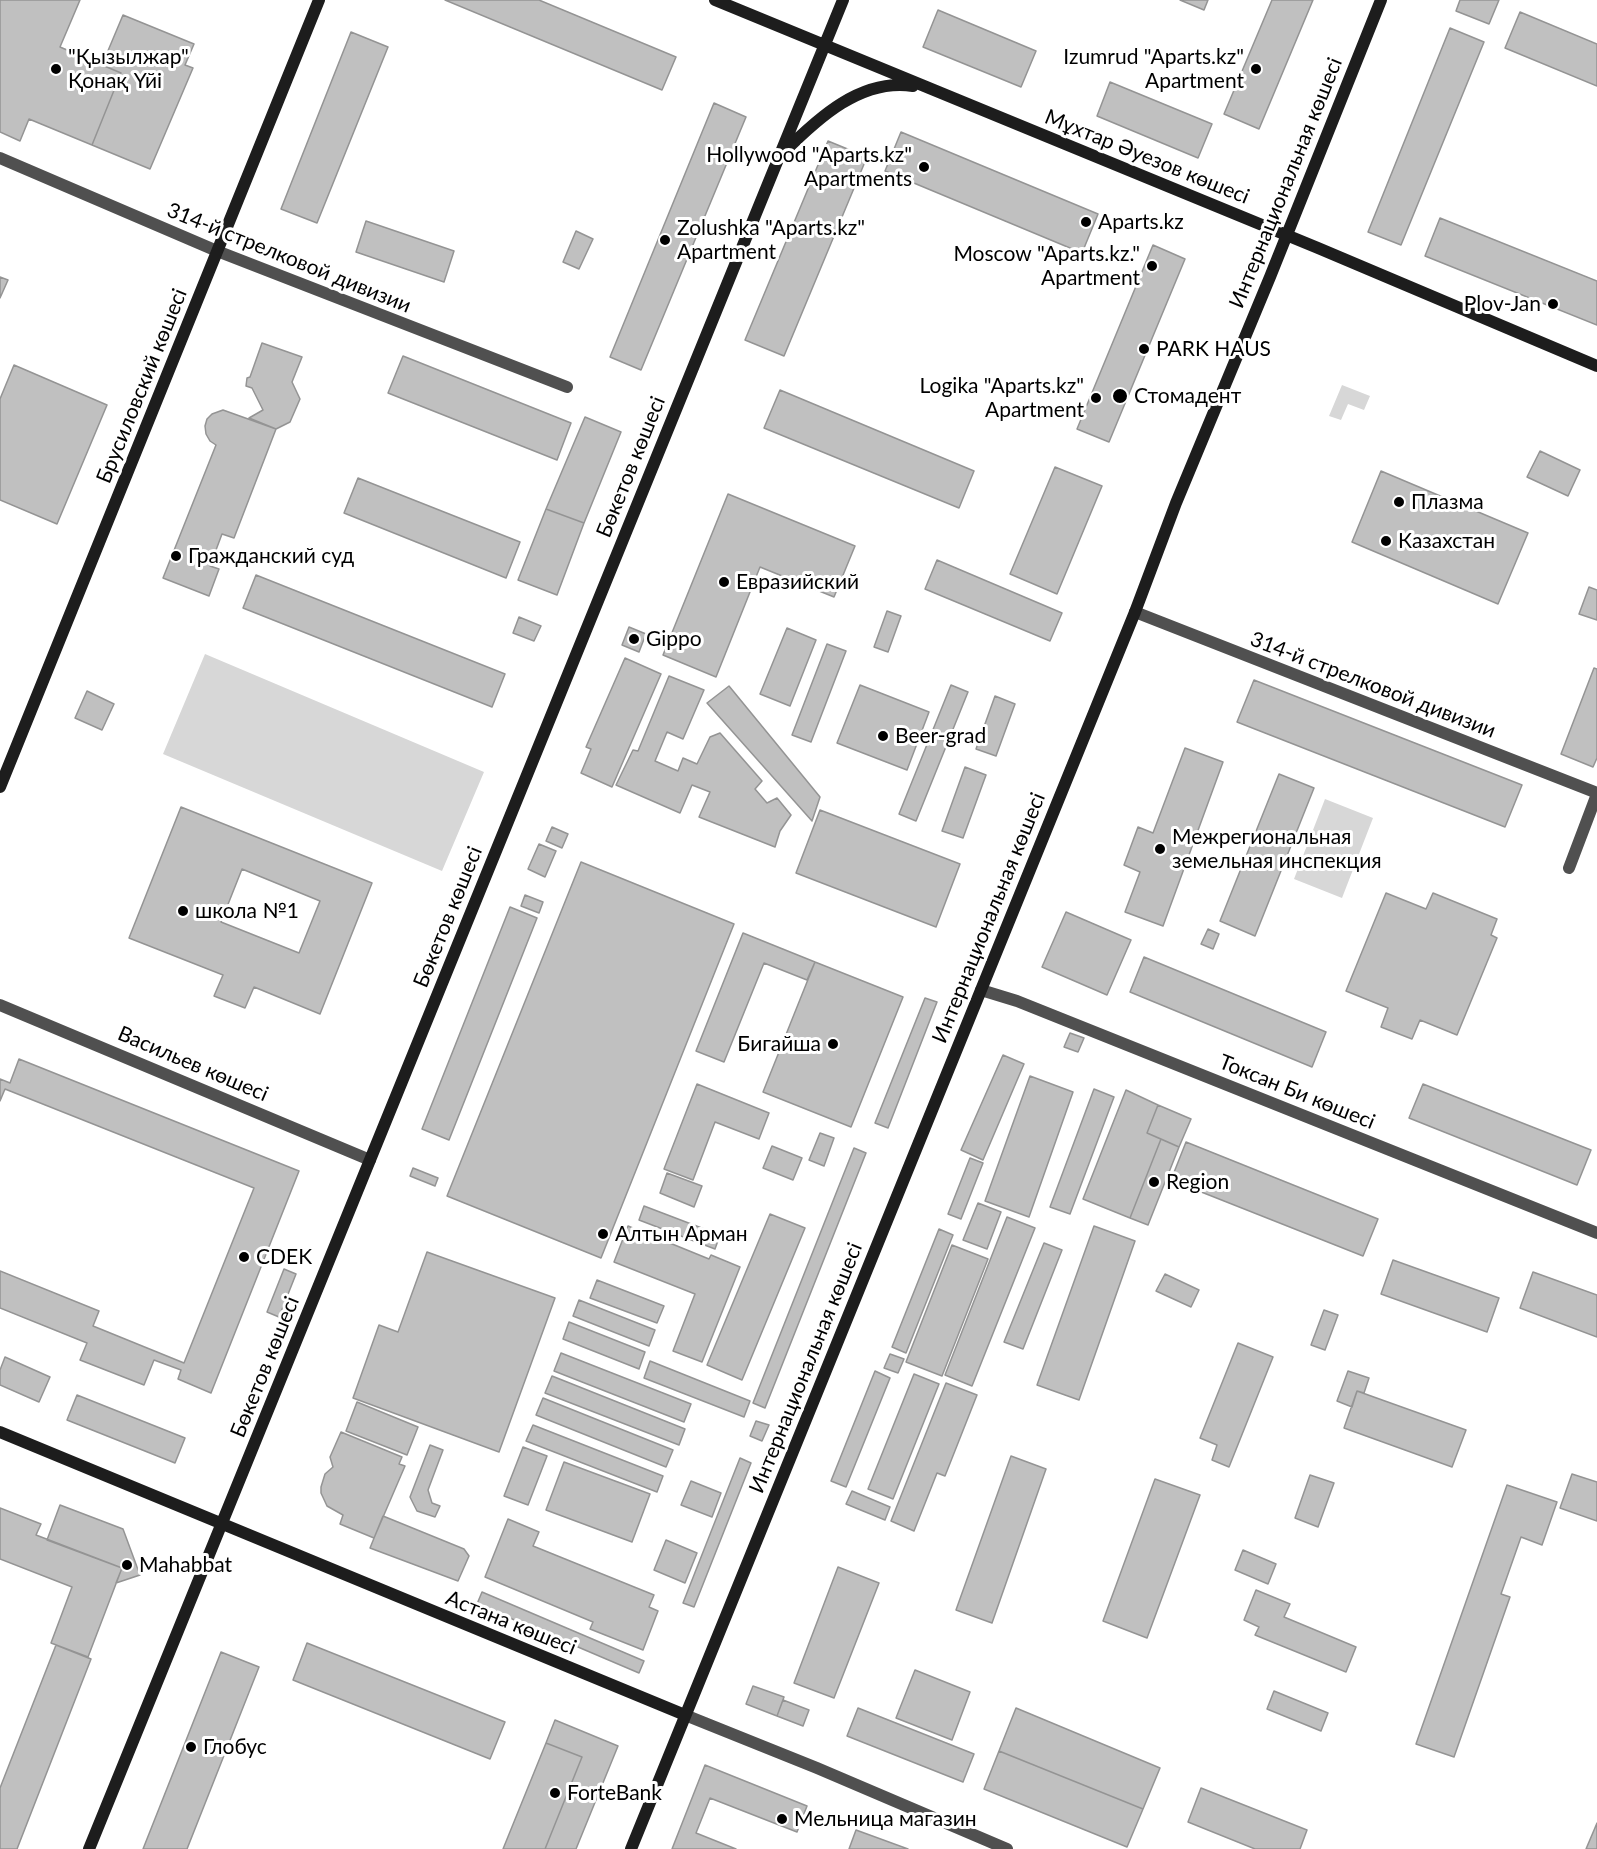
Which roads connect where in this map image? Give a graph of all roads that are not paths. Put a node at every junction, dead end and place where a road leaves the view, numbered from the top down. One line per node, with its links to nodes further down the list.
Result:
1 (320, 0): 10 (main road, Брусиловский көшесі)
2 (715, 0): 5 (main road, Мұхтар Әуезов көшесі)
3 (843, 0): 5 (main road, Бөкетов көшесі)
4 (1381, 0): 9 (main road, Интернациональная көшесі)
5 (825, 45): 6 (main road, Мұхтар Әуезов көшесі); 8 (main road, Бөкетов көшесі)
6 (935, 90): 8 (main road); 9 (main road, Мұхтар Әуезов көшесі)
7 (0, 158): 10 (street, 314-й стрелковой дивизии)
8 (778, 158): 19 (main road, Бөкетов көшесі)
9 (1286, 235): 11 (main road, Мұхтар Әуезов көшесі); 13 (main road, Интернациональная көшесі)
10 (217, 251): 12 (street, 314-й стрелковой дивизии); 14 (main road, Брусиловский көшесі)
11 (1597, 366)
12 (567, 387)
13 (1135, 612): 15 (street, 314-й стрелковой дивизии); 17 (main road, Интернациональная көшесі)
14 (0, 787)
15 (1597, 793): 16 (street)
16 (1569, 868)
17 (981, 990): 20 (street, Токсан Би көшесі); 23 (main road, Интернациональная көшесі)
18 (0, 1005): 19 (street, Васильев көшесі)
19 (370, 1160): 22 (main road, Бөкетов көшесі)
20 (1597, 1233)
21 (0, 1432): 22 (main road, Астана көшесі)
22 (222, 1525): 23 (main road, Астана көшесі); 24 (main road, Бөкетов көшесі)
23 (685, 1715): 25 (main road, Интернациональная көшесі); 26 (street, Астана көшесі)
24 (89, 1849)
25 (631, 1849)
26 (1007, 1849)

